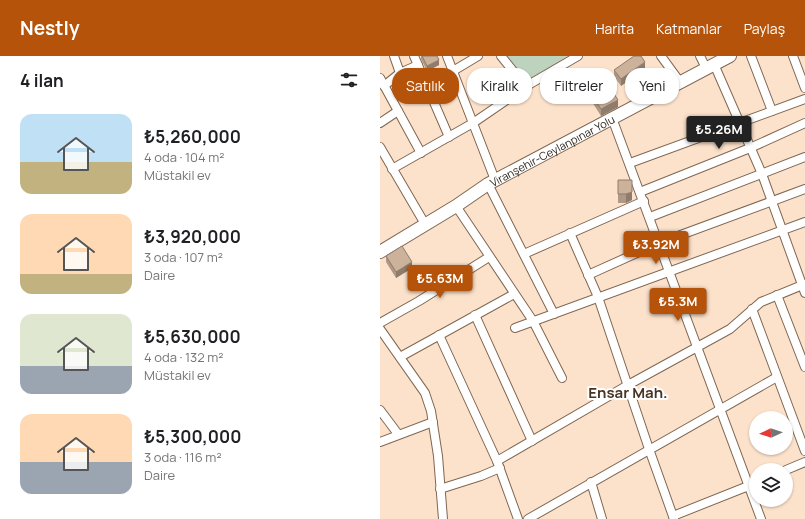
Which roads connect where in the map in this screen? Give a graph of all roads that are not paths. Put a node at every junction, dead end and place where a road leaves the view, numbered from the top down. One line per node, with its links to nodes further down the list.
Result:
1 (394, 56): 14 (street)
2 (414, 56): 12 (street)
3 (447, 56): 16 (street)
4 (478, 56): 17 (street)
5 (501, 56): 18 (street)
6 (578, 56): 22 (street)
7 (661, 56): 21 (street)
8 (700, 56): 13 (street)
9 (730, 56): 13 (main road, Viranşehir-Ceylanpınar Yolu)
10 (750, 56): 29 (street)
11 (793, 56): 25 (street)
12 (418, 65): 15 (street); 35 (street)
13 (710, 66): 21 (main road, Viranşehir-Ceylanpınar Yolu); 33 (street)
14 (398, 68)
15 (411, 68)
16 (452, 68)
17 (458, 68)
18 (511, 68)
19 (380, 78): 23 (street)
20 (392, 80): 23 (street)
21 (680, 82): 30 (main road, Viranşehir-Ceylanpınar Yolu)
22 (532, 83)
23 (384, 86): 28 (street)
24 (459, 87): 32 (street)
25 (805, 88)
26 (805, 99): 29 (street)
27 (501, 104): 32 (street)
28 (398, 110): 31 (street); 38 (street)
29 (772, 111): 33 (street)
30 (612, 118): 40 (street); 43 (main road, Viranşehir-Ceylanpınar Yolu)
31 (380, 123)
32 (473, 123): 35 (street); 43 (street)
33 (739, 123): 37 (street); 40 (street)
34 (805, 124): 37 (street)
35 (450, 137): 38 (street)
36 (380, 147): 41 (street)
37 (750, 148): 42 (street); 45 (street)
38 (420, 153): 41 (street)
39 (805, 157): 42 (street)
40 (630, 162): 45 (street)
41 (392, 169): 51 (street)
42 (762, 174): 47 (street); 49 (street)
43 (491, 182): 48 (main road, Viranşehir-Ceylanpınar Yolu); 56 (street)
44 (805, 189): 47 (street)
45 (640, 192): 46 (street)
46 (644, 202): 49 (street); 53 (street)
47 (772, 202): 52 (street); 54 (street)
48 (456, 206): 51 (main road, Viranşehir-Ceylanpınar Yolu); 57 (street)
49 (650, 217): 54 (street)
50 (805, 222): 52 (street)
51 (425, 224): 55 (main road, Viranşehir-Ceylanpınar Yolu)
52 (782, 230): 58 (street); 60 (street)
53 (570, 234): 56 (street); 59 (street)
54 (659, 243): 58 (street); 59 (street)
55 (380, 252)
56 (524, 254): 65 (street)
57 (489, 257): 61 (street); 68 (street)
58 (670, 271): 63 (street); 72 (street)
59 (588, 275): 63 (street)
60 (804, 287): 62 (street)
61 (514, 294): 66 (street); 67 (street)
62 (777, 295): 64 (street); 74 (street)
63 (598, 297): 65 (street); 77 (street)
64 (752, 309): 72 (street); 75 (street)
65 (554, 314): 67 (street)
66 (475, 315): 71 (street); 82 (street)
67 (532, 321): 69 (street); 76 (street)
68 (380, 323)
69 (515, 328)
70 (380, 329): 73 (street)
71 (439, 335): 73 (street); 87 (street)
72 (698, 347): 77 (street); 78 (street)
73 (400, 357): 80 (street)
74 (805, 367)
75 (777, 377): 78 (street); 85 (street)
76 (562, 378)
77 (628, 385): 82 (street); 84 (street)
78 (720, 408): 84 (street); 89 (street)
79 (380, 410): 81 (street)
80 (433, 422): 81 (street); 92 (street)
81 (398, 434): 83 (street)
82 (532, 441): 87 (street)
83 (380, 442)
84 (649, 449): 90 (street); 94 (street)
85 (805, 451)
86 (805, 462): 88 (street)
87 (499, 464): 92 (street); 96 (street)
88 (793, 467)
89 (749, 477)
90 (591, 482): 97 (street); 98 (street)
91 (749, 485): 94 (street)
92 (440, 489): 95 (street)
93 (758, 507): 99 (street)
94 (674, 517)
95 (443, 519)
96 (518, 519)
97 (528, 519)
98 (602, 519)
99 (761, 519)

